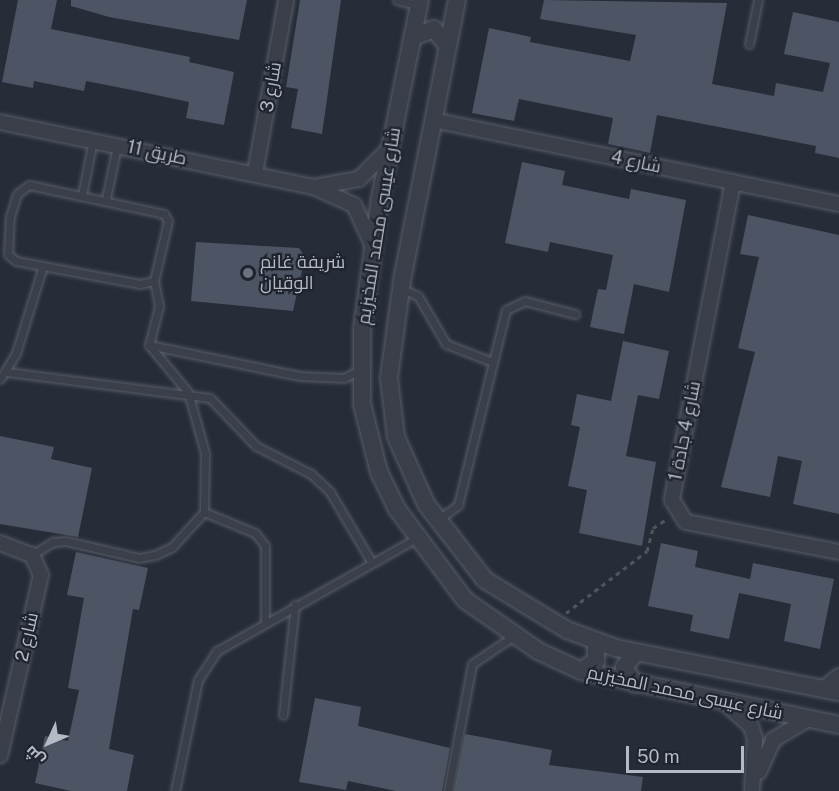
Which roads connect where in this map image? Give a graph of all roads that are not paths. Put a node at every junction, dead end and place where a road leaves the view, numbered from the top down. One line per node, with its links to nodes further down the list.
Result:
1 (286, 0): 14 (street, شارع 3)
2 (397, 0): 5 (lane)
3 (457, 0): 8 (street, شارع عيسى محمد المخيزيم)
4 (758, 0): 7 (lane)
5 (420, 3): 6 (street, شارع عيسى محمد المخيزيم)
6 (413, 37): 8 (street); 13 (street, شارع عيسى محمد المخيزيم)
7 (749, 44)
8 (448, 46): 9 (street, شارع عيسى محمد المخيزيم)
9 (433, 120): 15 (street, شارع 4); 23 (street, شارع عيسى محمد المخيزيم)
10 (0, 122): 11 (street, طريق 11)
11 (93, 140): 12 (street, طريق 11); 17 (lane)
12 (117, 145): 14 (street, طريق 11); 18 (lane)
13 (390, 146): 16 (street, طريق 11); 20 (street, شارع عيسى محمد المخيزيم)
14 (255, 173): 16 (street, طريق 11)
15 (733, 182): 19 (street, شارع 4); 35 (street, شارع 4 جادة 1)
16 (314, 187): 20 (street, طريق 11)
17 (82, 195): 18 (lane); 21 (lane)
18 (106, 200): 22 (lane)
19 (839, 204)
20 (373, 246): 27 (street, شارع عيسى محمد المخيزيم)
21 (43, 266): 22 (lane); 28 (lane)
22 (154, 281): 25 (lane)
23 (401, 289): 26 (lane); 32 (street, شارع عيسى محمد المخيزيم)
24 (575, 314): 26 (lane)
25 (149, 345): 27 (lane); 30 (lane)
26 (493, 363): 32 (lane)
27 (362, 369): 33 (street, شارع عيسى محمد المخيزيم)
28 (6, 372): 29 (lane); 30 (lane)
29 (0, 379)
30 (188, 392): 31 (lane); 37 (lane)
31 (204, 512): 36 (lane); 39 (lane)
32 (437, 521): 41 (street, شارع عيسى محمد المخيزيم)
33 (415, 539): 37 (lane); 40 (street, شارع عيسى محمد المخيزيم)
34 (0, 543): 36 (street)
35 (839, 552)
36 (32, 555): 51 (street, شارع 2)
37 (372, 563): 38 (lane)
38 (295, 605): 39 (lane); 48 (lane)
39 (265, 622): 53 (lane)
40 (512, 637): 43 (street, شارع عيسى محمد المخيزيم); 54 (lane)
41 (596, 641): 42 (street, شارع عيسى محمد المخيزيم); 43 (street)
42 (636, 652): 45 (street); 46 (street, شارع عيسى محمد المخيزيم)
43 (581, 672): 45 (street, شارع عيسى محمد المخيزيم)
44 (839, 676): 46 (street)
45 (634, 684): 47 (street, شارع عيسى محمد المخيزيم)
46 (831, 690)
47 (724, 702): 49 (street, شارع عيسى محمد المخيزيم); 52 (street)
48 (283, 715)
49 (808, 719): 50 (street, شارع عيسى محمد المخيزيم); 52 (street)
50 (839, 725)
51 (0, 755)
52 (753, 786)
53 (175, 791)
54 (448, 791)

